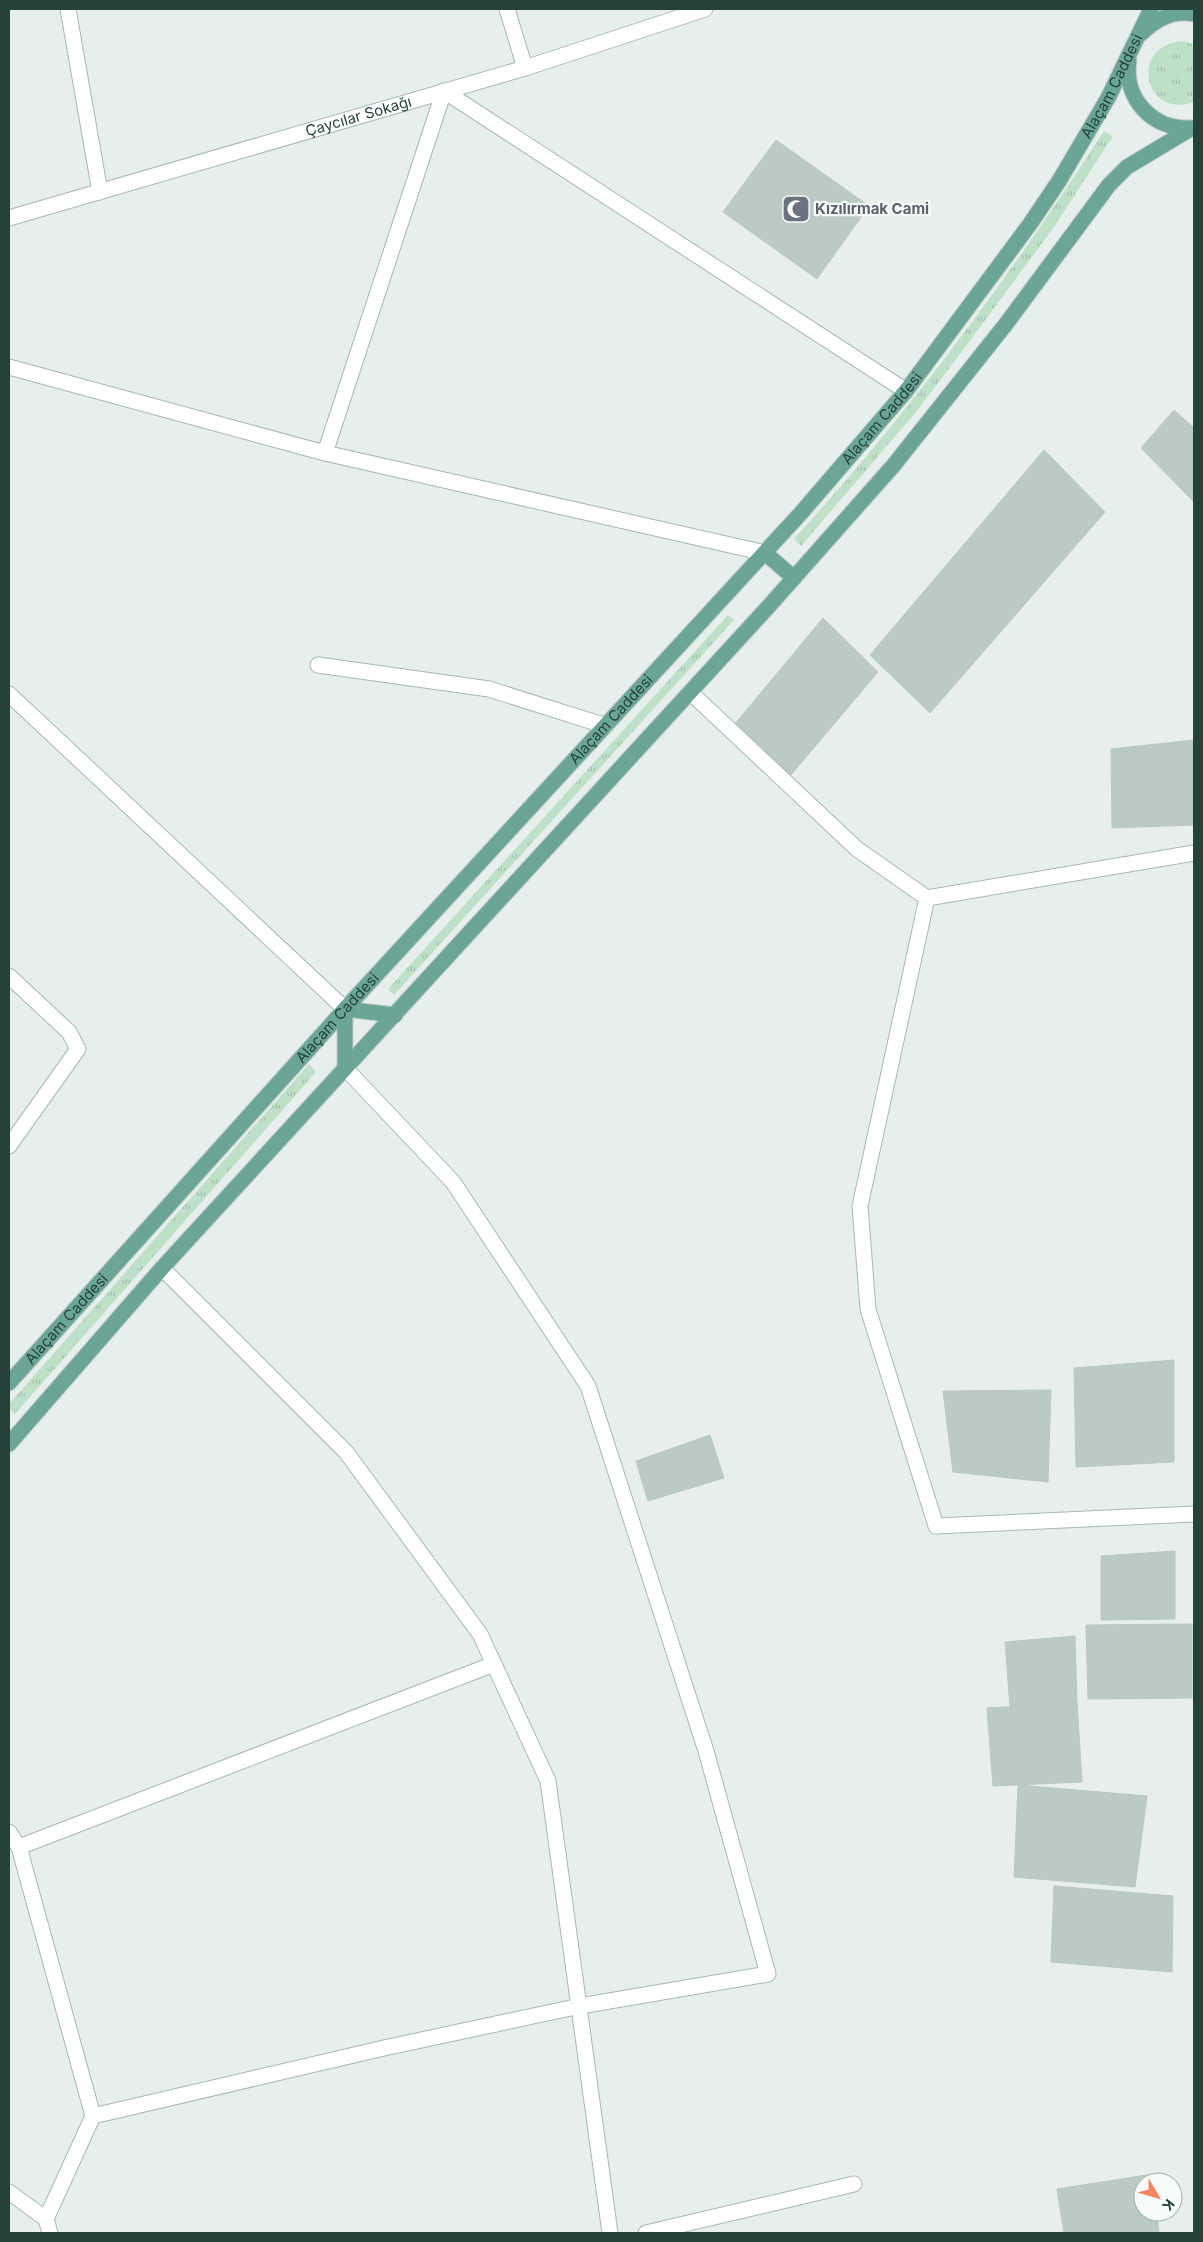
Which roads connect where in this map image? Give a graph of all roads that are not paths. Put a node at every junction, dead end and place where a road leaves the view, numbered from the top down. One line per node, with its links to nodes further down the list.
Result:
1 (68, 9): 10 (street)
2 (507, 9): 7 (street)
3 (705, 9): 7 (street, Çaycılar Sokağı)
4 (1150, 9): 6 (main road, Alaçam Caddesi)
5 (1194, 14): 6 (main road)
6 (1135, 42): 9 (main road); 13 (main road, Alaçam Caddesi)
7 (525, 68): 8 (street, Çaycılar Sokağı)
8 (444, 91): 10 (street, Çaycılar Sokağı); 13 (street); 14 (street)
9 (1193, 127): 16 (main road)
10 (100, 192): 11 (street, Çaycılar Sokağı)
11 (9, 218)
12 (9, 367): 14 (street)
13 (906, 391): 15 (main road, Alaçam Caddesi)
14 (325, 453): 15 (street)
15 (766, 552): 16 (main road); 20 (main road, Alaçam Caddesi)
16 (794, 578): 18 (main road)
17 (318, 664): 20 (street)
18 (690, 692): 22 (street); 25 (main road)
19 (9, 694): 24 (street)
20 (606, 726): 24 (main road, Alaçam Caddesi)
21 (1194, 854): 22 (street)
22 (927, 898): 31 (street)
23 (9, 976): 27 (street)
24 (346, 1009): 25 (main road); 26 (main road); 29 (main road, Alaçam Caddesi)
25 (395, 1015): 26 (main road)
26 (345, 1068): 28 (main road); 35 (street)
27 (9, 1146)
28 (162, 1268): 30 (main road); 32 (street)
29 (9, 1383)
30 (9, 1444)
31 (1194, 1514)
32 (494, 1664): 34 (street); 35 (street)
33 (9, 1832): 34 (street)
34 (19, 1847): 36 (street)
35 (580, 2006): 36 (street); 40 (street)
36 (93, 2116): 39 (street)
37 (854, 2184): 41 (street)
38 (9, 2192): 39 (street)
39 (48, 2226)
40 (610, 2233)
41 (646, 2233)

